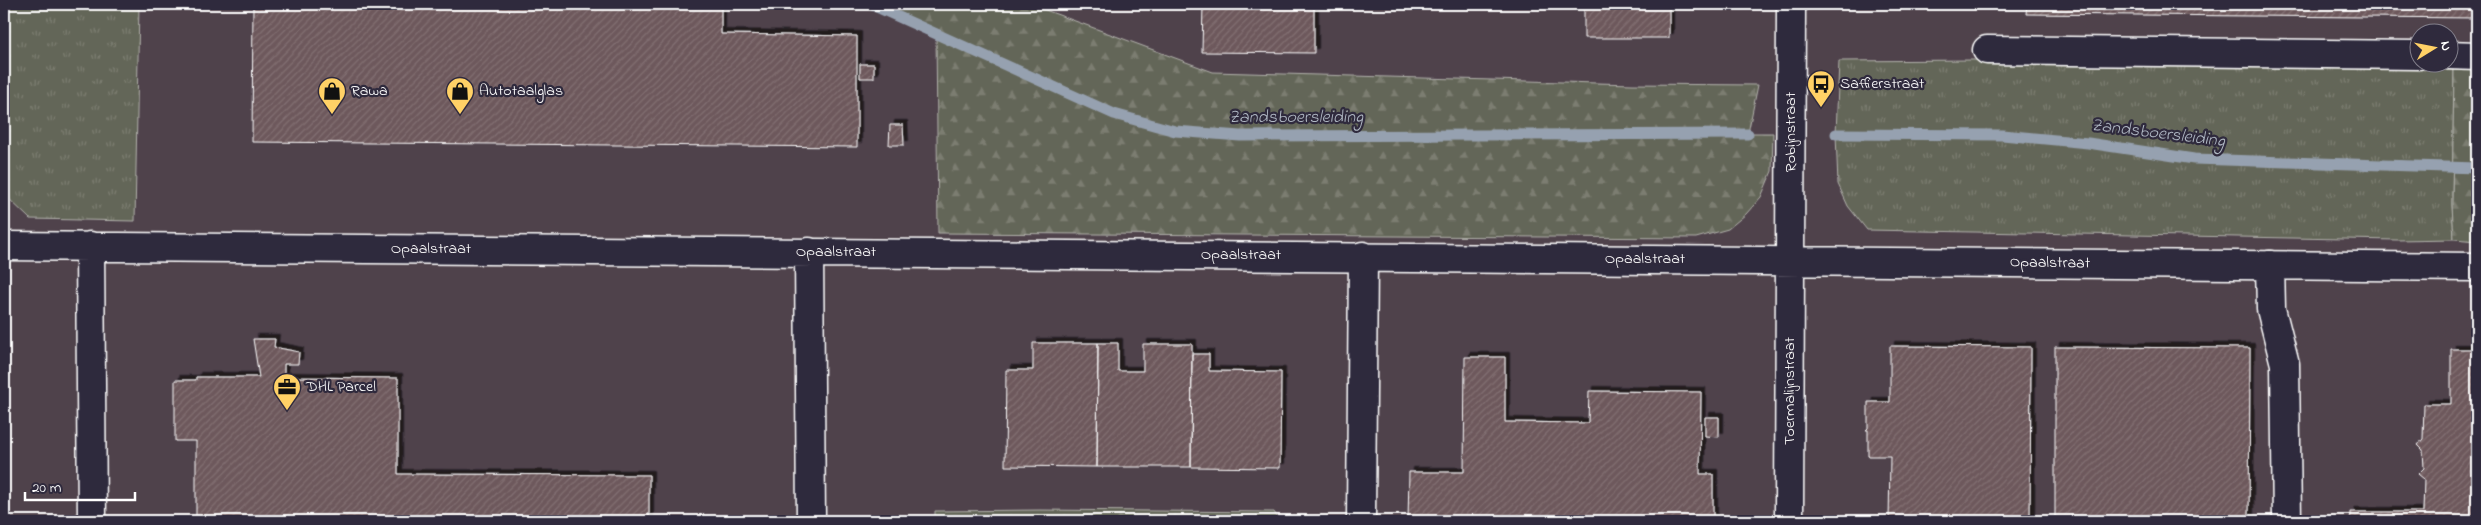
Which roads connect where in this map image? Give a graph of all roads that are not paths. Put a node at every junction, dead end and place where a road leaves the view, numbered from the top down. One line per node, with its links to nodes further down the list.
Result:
1 (1791, 4): 10 (street, Robijnstraat)
2 (1987, 50): 3 (street)
3 (2408, 55)
4 (2458, 55): 5 (street)
5 (2477, 56)
6 (4, 246): 7 (street, Opaalstraat)
7 (90, 246): 8 (street, Opaalstraat); 13 (street)
8 (809, 252): 9 (street, Opaalstraat); 14 (street)
9 (1363, 256): 10 (street, Opaalstraat); 15 (street)
10 (1790, 260): 11 (street, Opaalstraat); 16 (street, Toermalijnstraat)
11 (2270, 265): 12 (street, Opaalstraat); 17 (street)
12 (2477, 267)
13 (92, 521)
14 (811, 521)
15 (1361, 521)
16 (1789, 521)
17 (2287, 521)

